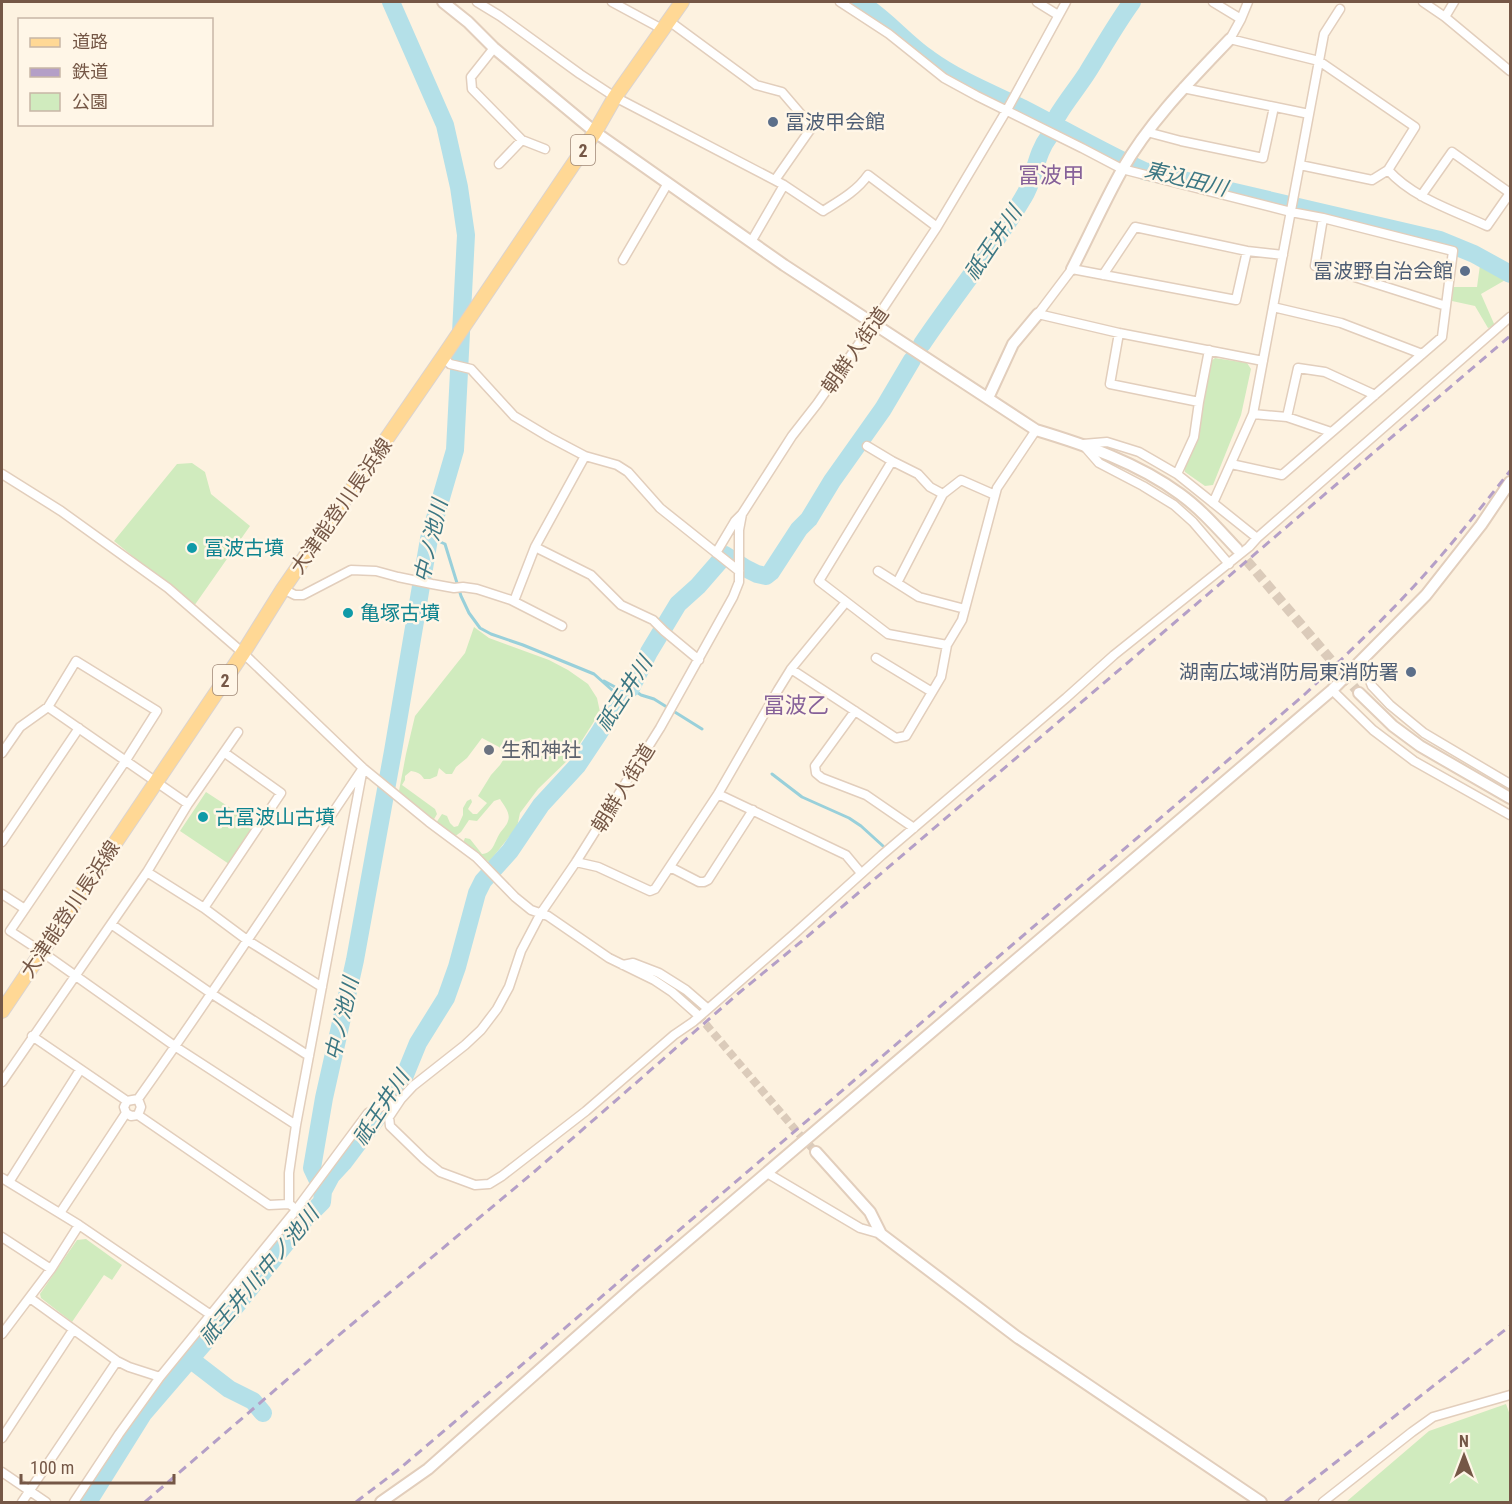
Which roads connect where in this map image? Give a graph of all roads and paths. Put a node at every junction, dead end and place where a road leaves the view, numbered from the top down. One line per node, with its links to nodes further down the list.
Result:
1 (443, 2): 18 (street)
2 (477, 2): 22 (street)
3 (612, 2): 16 (street)
4 (682, 2): 16 (main road, 大津能登川長浜線 / 2)
5 (840, 2): 24 (street)
6 (1037, 2): 13 (street)
7 (1066, 2): 13 (street, 朝鮮人街道)
8 (1213, 2): 15 (street)
9 (1248, 2): 15 (street)
10 (1423, 2): 14 (street)
11 (1454, 2): 14 (street)
12 (1340, 9): 19 (street)
13 (1058, 15): 24 (street, 朝鮮人街道)
14 (1445, 17): 20 (street)
15 (1241, 19): 17 (street)
16 (666, 25): 22 (main road, 大津能登川長浜線 / 2); 34 (street)
17 (1230, 39): 19 (street); 21 (street)
18 (494, 48): 26 (street); 28 (street)
19 (1320, 61): 25 (street); 33 (street)
20 (1510, 71)
21 (1183, 88): 23 (street); 27 (street)
22 (615, 97): 26 (main road, 大津能登川長浜線 / 2); 34 (street)
23 (1274, 106): 25 (street); 27 (street)
24 (1008, 109): 32 (street); 39 (street, 朝鮮人街道)
25 (1310, 114): 31 (street)
26 (595, 132): 35 (street); 54 (main road, 大津能登川長浜線 / 2)
27 (1148, 132): 32 (street)
28 (522, 140): 29 (street); 30 (street)
29 (545, 149)
30 (499, 164)
31 (1300, 165): 33 (street); 37 (street)
32 (1122, 169): 37 (street); 44 (street)
33 (1388, 170): 36 (street)
34 (779, 182): 39 (street); 40 (street)
35 (668, 183): 40 (street); 43 (street)
36 (1421, 196): 36 (street)
37 (1292, 210): 38 (street); 42 (street)
38 (1323, 218): 46 (street); 46 (street)
39 (938, 227): 50 (street, 朝鮮人街道)
40 (751, 242): 50 (street)
41 (1247, 251): 42 (street); 45 (street); 45 (street)
42 (1283, 255): 47 (street)
43 (623, 260)
44 (1072, 269): 45 (street); 48 (street)
45 (1103, 275)
46 (1446, 306): 53 (street)
47 (1273, 307): 53 (street); 55 (street)
48 (1038, 314): 51 (street); 57 (street)
49 (1510, 317): 75 (street)
50 (873, 324): 57 (street); 74 (street, 朝鮮人街道)
51 (1119, 333): 52 (street); 58 (street)
52 (1209, 350): 55 (street); 58 (street)
53 (1422, 354): 56 (street)
54 (447, 357): 65 (street); 83 (main road, 大津能登川長浜線 / 2)
55 (1263, 361): 59 (street)
56 (1375, 395): 60 (street); 62 (street)
57 (988, 398): 61 (street)
58 (1199, 402): 69 (street)
59 (1253, 414): 60 (street); 67 (street)
60 (1287, 417): 62 (street)
61 (1036, 430): 63 (street); 72 (street)
62 (1331, 432): 67 (street)
63 (1083, 444): 69 (street); 77 (street); 79 (street)
64 (867, 446): 66 (street)
65 (585, 456): 76 (street); 78 (street)
66 (892, 461): 71 (street); 85 (street)
67 (1231, 464): 73 (street)
68 (2, 474): 89 (street)
69 (1177, 474): 73 (street)
70 (1510, 482): 92 (street)
71 (943, 494): 72 (street); 82 (street)
72 (995, 495): 86 (street)
73 (1213, 503): 75 (street)
74 (742, 513): 78 (street); 80 (street, 朝鮮人街道)
75 (1257, 538): 79 (street)
76 (535, 547): 84 (street); 91 (street)
77 (1237, 549)
78 (719, 556): 80 (street)
79 (1229, 564): 112 (street)
80 (739, 566): 91 (street, 朝鮮人街道)
81 (878, 571): 82 (street)
82 (897, 584): 86 (street)
83 (283, 589): 84 (street); 89 (main road, 大津能登川長浜線 / 2)
84 (514, 601): 87 (street)
85 (846, 602): 88 (street); 93 (street)
86 (965, 609): 88 (street)
87 (562, 626)
88 (947, 645): 95 (street)
89 (243, 652): 104 (street); 105 (main road, 大津能登川長浜線 / 2)
90 (876, 658): 95 (street)
91 (699, 660): 114 (street, 朝鮮人街道)
92 (1362, 660): 94 (street); 106 (street)
93 (791, 669): 98 (street); 107 (street)
94 (1332, 690): 111 (street); 144 (street)
95 (932, 692): 98 (street)
96 (1359, 693): 108 (street)
97 (48, 707): 99 (street); 101 (street); 103 (street)
98 (855, 711): 112 (street)
99 (79, 728): 103 (street); 113 (street)
100 (238, 732): 102 (street)
101 (2, 753)
102 (225, 753): 109 (street); 119 (street)
103 (126, 760): 105 (street); 120 (street)
104 (367, 771): 121 (street); 123 (street); 127 (street)
105 (156, 782): 109 (street); 124 (main road, 大津能登川長浜線 / 2)
106 (1510, 784)
107 (718, 794): 110 (street); 115 (street)
108 (1510, 798)
109 (188, 804): 116 (street)
110 (753, 810): 115 (street); 117 (street)
111 (1510, 815)
112 (914, 828): 117 (street)
113 (2, 843)
114 (576, 862): 115 (street); 121 (street, 朝鮮人街道)
115 (670, 867)
116 (147, 872): 119 (street); 122 (street)
117 (861, 873): 129 (street)
118 (2, 894): 120 (street)
119 (204, 908): 123 (street)
120 (25, 909): 124 (street)
121 (541, 913): 125 (street); 139 (street, 朝鮮人街道)
122 (111, 924): 126 (street); 128 (street)
123 (247, 940): 127 (street); 128 (street)
124 (42, 952): 126 (street); 130 (main road, 大津能登川長浜線 / 2)
125 (623, 966): 129 (street); 131 (street)
126 (75, 976): 132 (street); 133 (street)
127 (322, 987): 134 (street)
128 (212, 994): 133 (street); 134 (street)
129 (708, 1009): 139 (street)
130 (2, 1011)
131 (698, 1015)
132 (32, 1036): 135 (street); 136 (street)
133 (176, 1047): 137 (street); 142 (street)
134 (309, 1056): 142 (street)
135 (80, 1070): 138 (street); 145 (street)
136 (2, 1082)
137 (138, 1100): 138 (street); 141 (street)
138 (127, 1101): 140 (street)
139 (397, 1101): 146 (street, 朝鮮人街道)
140 (126, 1113): 141 (street); 147 (street)
141 (138, 1115): 146 (street)
142 (296, 1125): 146 (street)
143 (816, 1152): 149 (street)
144 (767, 1173): 149 (street); 165 (street)
145 (5, 1180): 147 (street)
146 (293, 1207): 153 (street, 朝鮮人街道)
147 (60, 1213): 148 (street)
148 (79, 1225): 151 (street); 153 (street)
149 (881, 1234): 166 (street)
150 (2, 1237): 151 (street)
151 (51, 1269): 152 (street)
152 (30, 1298): 154 (street); 155 (street)
153 (211, 1315): 157 (street, 朝鮮人街道)
154 (73, 1330): 156 (street); 159 (street)
155 (2, 1334)
156 (117, 1361): 157 (street); 161 (street)
157 (160, 1377): 164 (street, 朝鮮人街道)
158 (1510, 1395): 167 (street)
159 (2, 1438)
160 (2, 1472): 161 (street)
161 (30, 1492): 162 (street); 163 (street)
162 (22, 1503)
163 (46, 1503)
164 (74, 1503)
165 (381, 1503)
166 (1261, 1503)
167 (1323, 1503)

